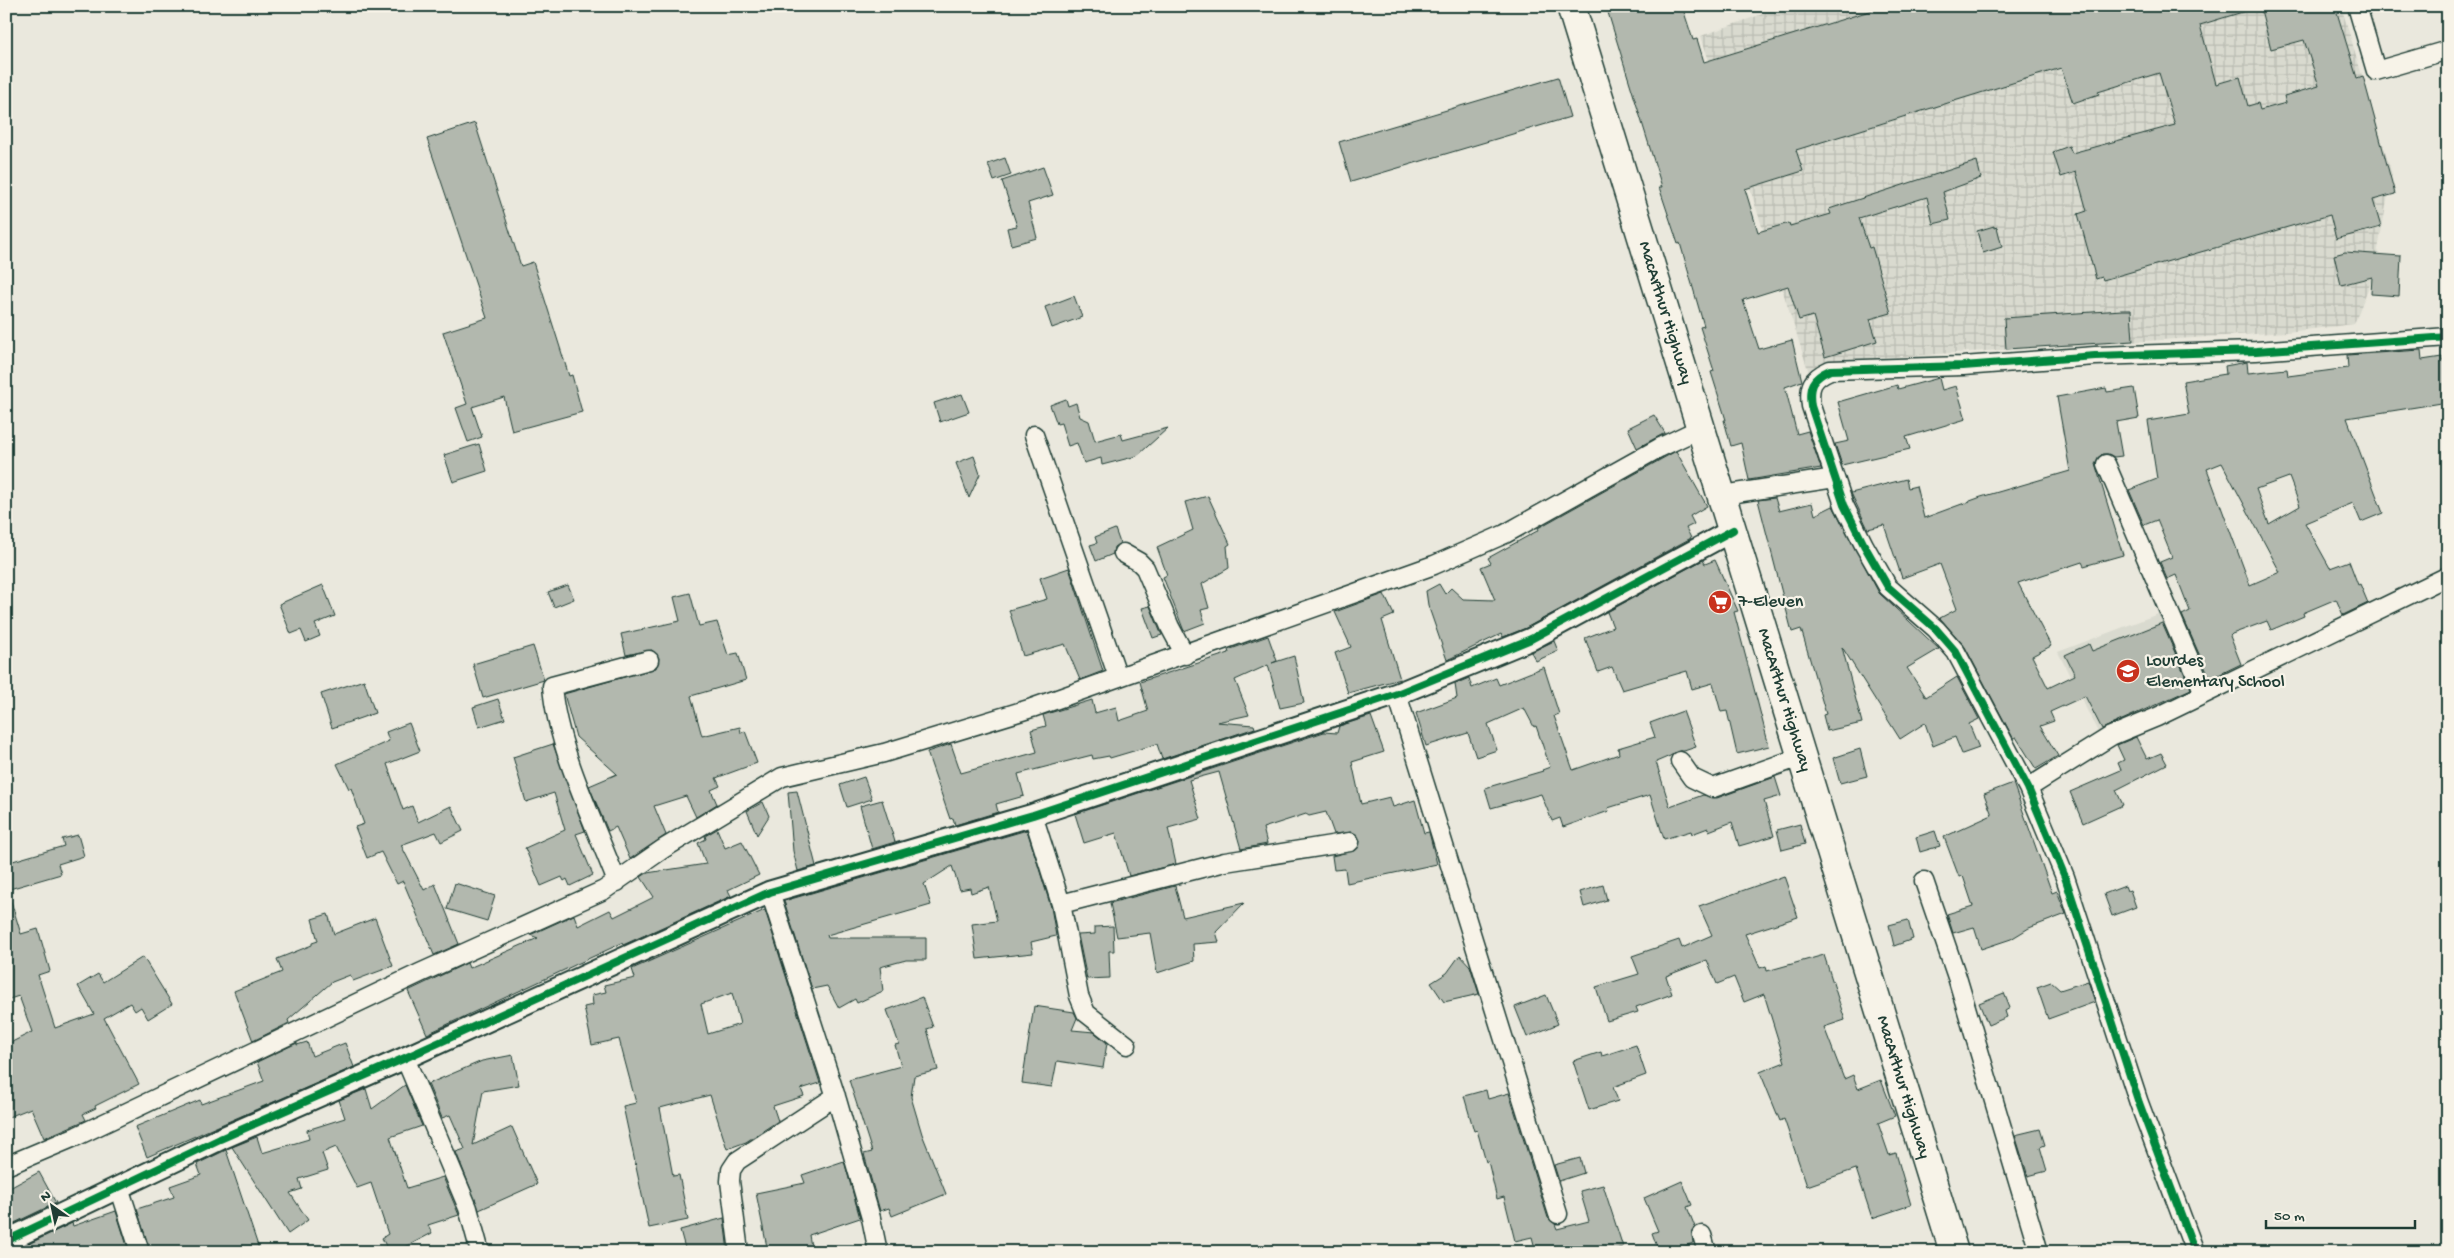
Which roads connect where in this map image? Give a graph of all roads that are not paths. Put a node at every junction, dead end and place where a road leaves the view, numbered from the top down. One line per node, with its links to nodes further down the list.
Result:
1 (1571, 6): 5 (highway, MacArthur Highway)
2 (2357, 6): 3 (street)
3 (2448, 50)
4 (2448, 337): 8 (street)
5 (1701, 428): 9 (highway, MacArthur Highway); 13 (street)
6 (1034, 435): 15 (street)
7 (2106, 464): 16 (street)
8 (1835, 478): 9 (street); 20 (street)
9 (1723, 495): 10 (highway, MacArthur Highway)
10 (1733, 530): 17 (street); 18 (highway, MacArthur Highway)
11 (1124, 554): 13 (street)
12 (2448, 576): 16 (street)
13 (1185, 655): 15 (street)
14 (650, 660): 24 (street)
15 (1118, 677): 24 (street)
16 (2204, 693): 20 (street)
17 (1398, 694): 21 (street); 32 (street)
18 (1803, 756): 19 (street); 40 (highway, MacArthur Highway)
19 (1680, 761)
20 (2028, 788): 42 (street)
21 (1033, 815): 25 (street); 26 (street)
22 (1350, 842): 26 (street)
23 (1924, 881): 41 (street)
24 (617, 882): 30 (street)
25 (770, 892): 28 (street); 29 (street)
26 (1061, 904): 27 (street)
27 (1127, 1046)
28 (405, 1058): 31 (street); 36 (street)
29 (836, 1096): 37 (street); 38 (street)
30 (6, 1166)
31 (119, 1187): 34 (street); 35 (street)
32 (1558, 1214)
33 (1702, 1235): 39 (street)
34 (6, 1241)
35 (140, 1252)
36 (480, 1252)
37 (739, 1252)
38 (878, 1252)
39 (1707, 1252)
40 (1954, 1252)
41 (2039, 1252)
42 (2195, 1252)

